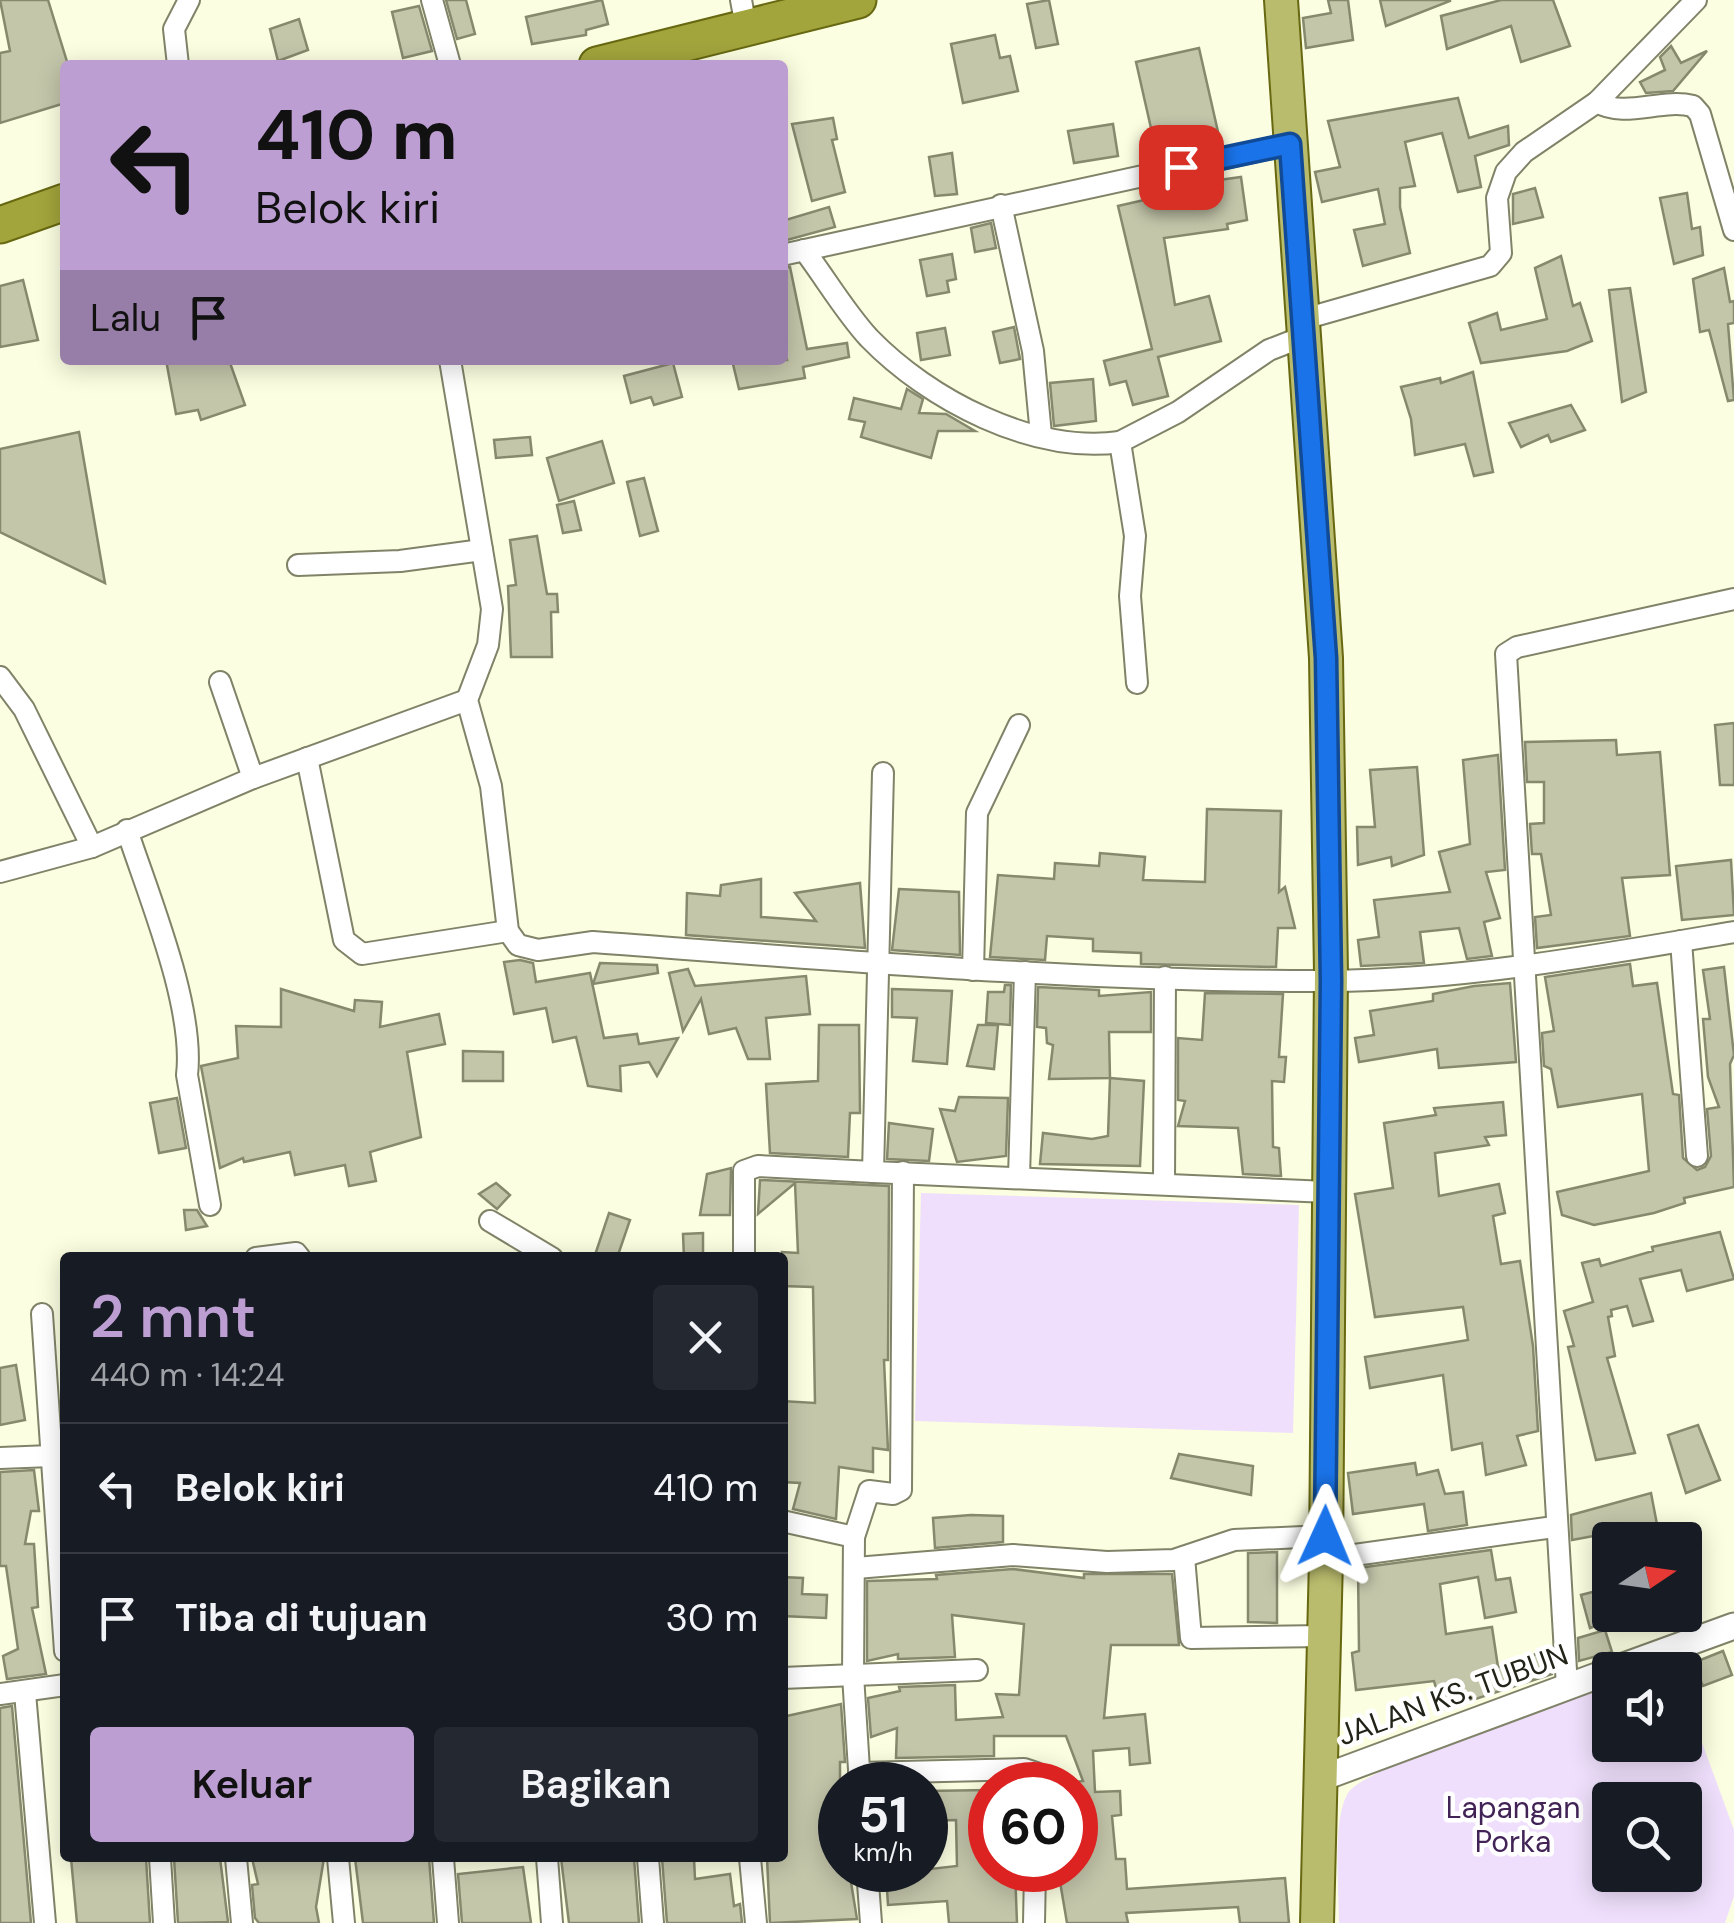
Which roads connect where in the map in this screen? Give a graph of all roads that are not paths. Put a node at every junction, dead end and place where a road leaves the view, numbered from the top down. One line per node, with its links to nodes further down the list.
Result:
1 (189, 0): 7 (street)
2 (432, 0): 8 (street)
3 (858, 0): 6 (highway)
4 (1281, 0): 11 (main road)
5 (1696, 0): 10 (street)
6 (743, 14): 9 (highway)
7 (177, 60)
8 (449, 60)
9 (612, 60)
10 (1597, 102): 15 (street); 18 (street)
11 (1290, 144): 13 (street); 18 (main road)
12 (60, 204): 14 (highway)
13 (1001, 205): 16 (street); 20 (street)
14 (0, 225)
15 (1734, 230)
16 (804, 250): 17 (street); 20 (street)
17 (788, 254)
18 (1304, 328): 21 (street); 44 (main road)
19 (451, 365): 22 (street)
20 (1041, 436): 21 (street)
21 (1120, 442): 27 (street)
22 (482, 550): 23 (street); 28 (street)
23 (298, 565)
24 (1734, 600): 40 (street)
25 (0, 677): 34 (street)
26 (220, 682): 32 (street)
27 (1137, 682)
28 (467, 700): 30 (street); 36 (street)
29 (1019, 726): 41 (street)
30 (307, 758): 32 (street); 36 (street)
31 (883, 774): 39 (street)
32 (253, 778): 33 (street)
33 (127, 830): 34 (street); 51 (street)
34 (92, 847): 35 (street)
35 (0, 872)
36 (508, 931): 39 (street)
37 (1734, 932): 38 (street)
38 (1681, 941): 40 (street); 45 (street)
39 (880, 962): 41 (street); 46 (street)
40 (1525, 966): 44 (street); 59 (street)
41 (972, 970): 42 (street)
42 (1025, 972): 43 (street); 48 (street)
43 (1165, 977): 44 (street); 49 (street)
44 (1331, 981): 50 (main road)
45 (1697, 1156)
46 (873, 1172): 47 (street); 54 (street)
47 (903, 1172): 48 (street); 60 (street)
48 (1020, 1176): 49 (street)
49 (1164, 1184): 50 (street)
50 (1328, 1192): 61 (main road)
51 (210, 1206)
52 (490, 1221): 53 (street)
53 (542, 1252)
54 (744, 1252)
55 (42, 1314): 56 (street)
56 (52, 1456): 57 (street); 64 (street)
57 (0, 1458)
58 (788, 1522): 60 (street)
59 (1554, 1527): 61 (street); 73 (street)
60 (854, 1537): 63 (street)
61 (1326, 1547): 62 (street); 66 (main road)
62 (1184, 1557): 63 (street); 66 (street)
63 (856, 1568): 69 (street)
64 (60, 1576)
65 (1734, 1626): 67 (street, JALAN KS. TUBUN)
66 (1324, 1636): 77 (main road)
67 (1664, 1652)
68 (977, 1670): 69 (street)
69 (853, 1675): 70 (street); 76 (street)
70 (788, 1678)
71 (1592, 1678): 73 (street, JALAN KS. TUBUN)
72 (60, 1686): 74 (street)
73 (1567, 1687): 77 (street, JALAN KS. TUBUN)
74 (25, 1692): 75 (street); 87 (street)
75 (0, 1694)
76 (859, 1762)
77 (1319, 1779): 97 (main road)
78 (160, 1862): 88 (street)
79 (236, 1862): 89 (street)
80 (338, 1862): 90 (street)
81 (442, 1862): 91 (street)
82 (547, 1862): 92 (street)
83 (648, 1862): 93 (street)
84 (750, 1862): 94 (street)
85 (868, 1892): 95 (street)
86 (1035, 1892): 96 (street)
87 (46, 1923)
88 (164, 1923)
89 (242, 1923)
90 (344, 1923)
91 (448, 1923)
92 (552, 1923)
93 (652, 1923)
94 (756, 1923)
95 (871, 1923)
96 (1034, 1923)
97 (1316, 1923)

